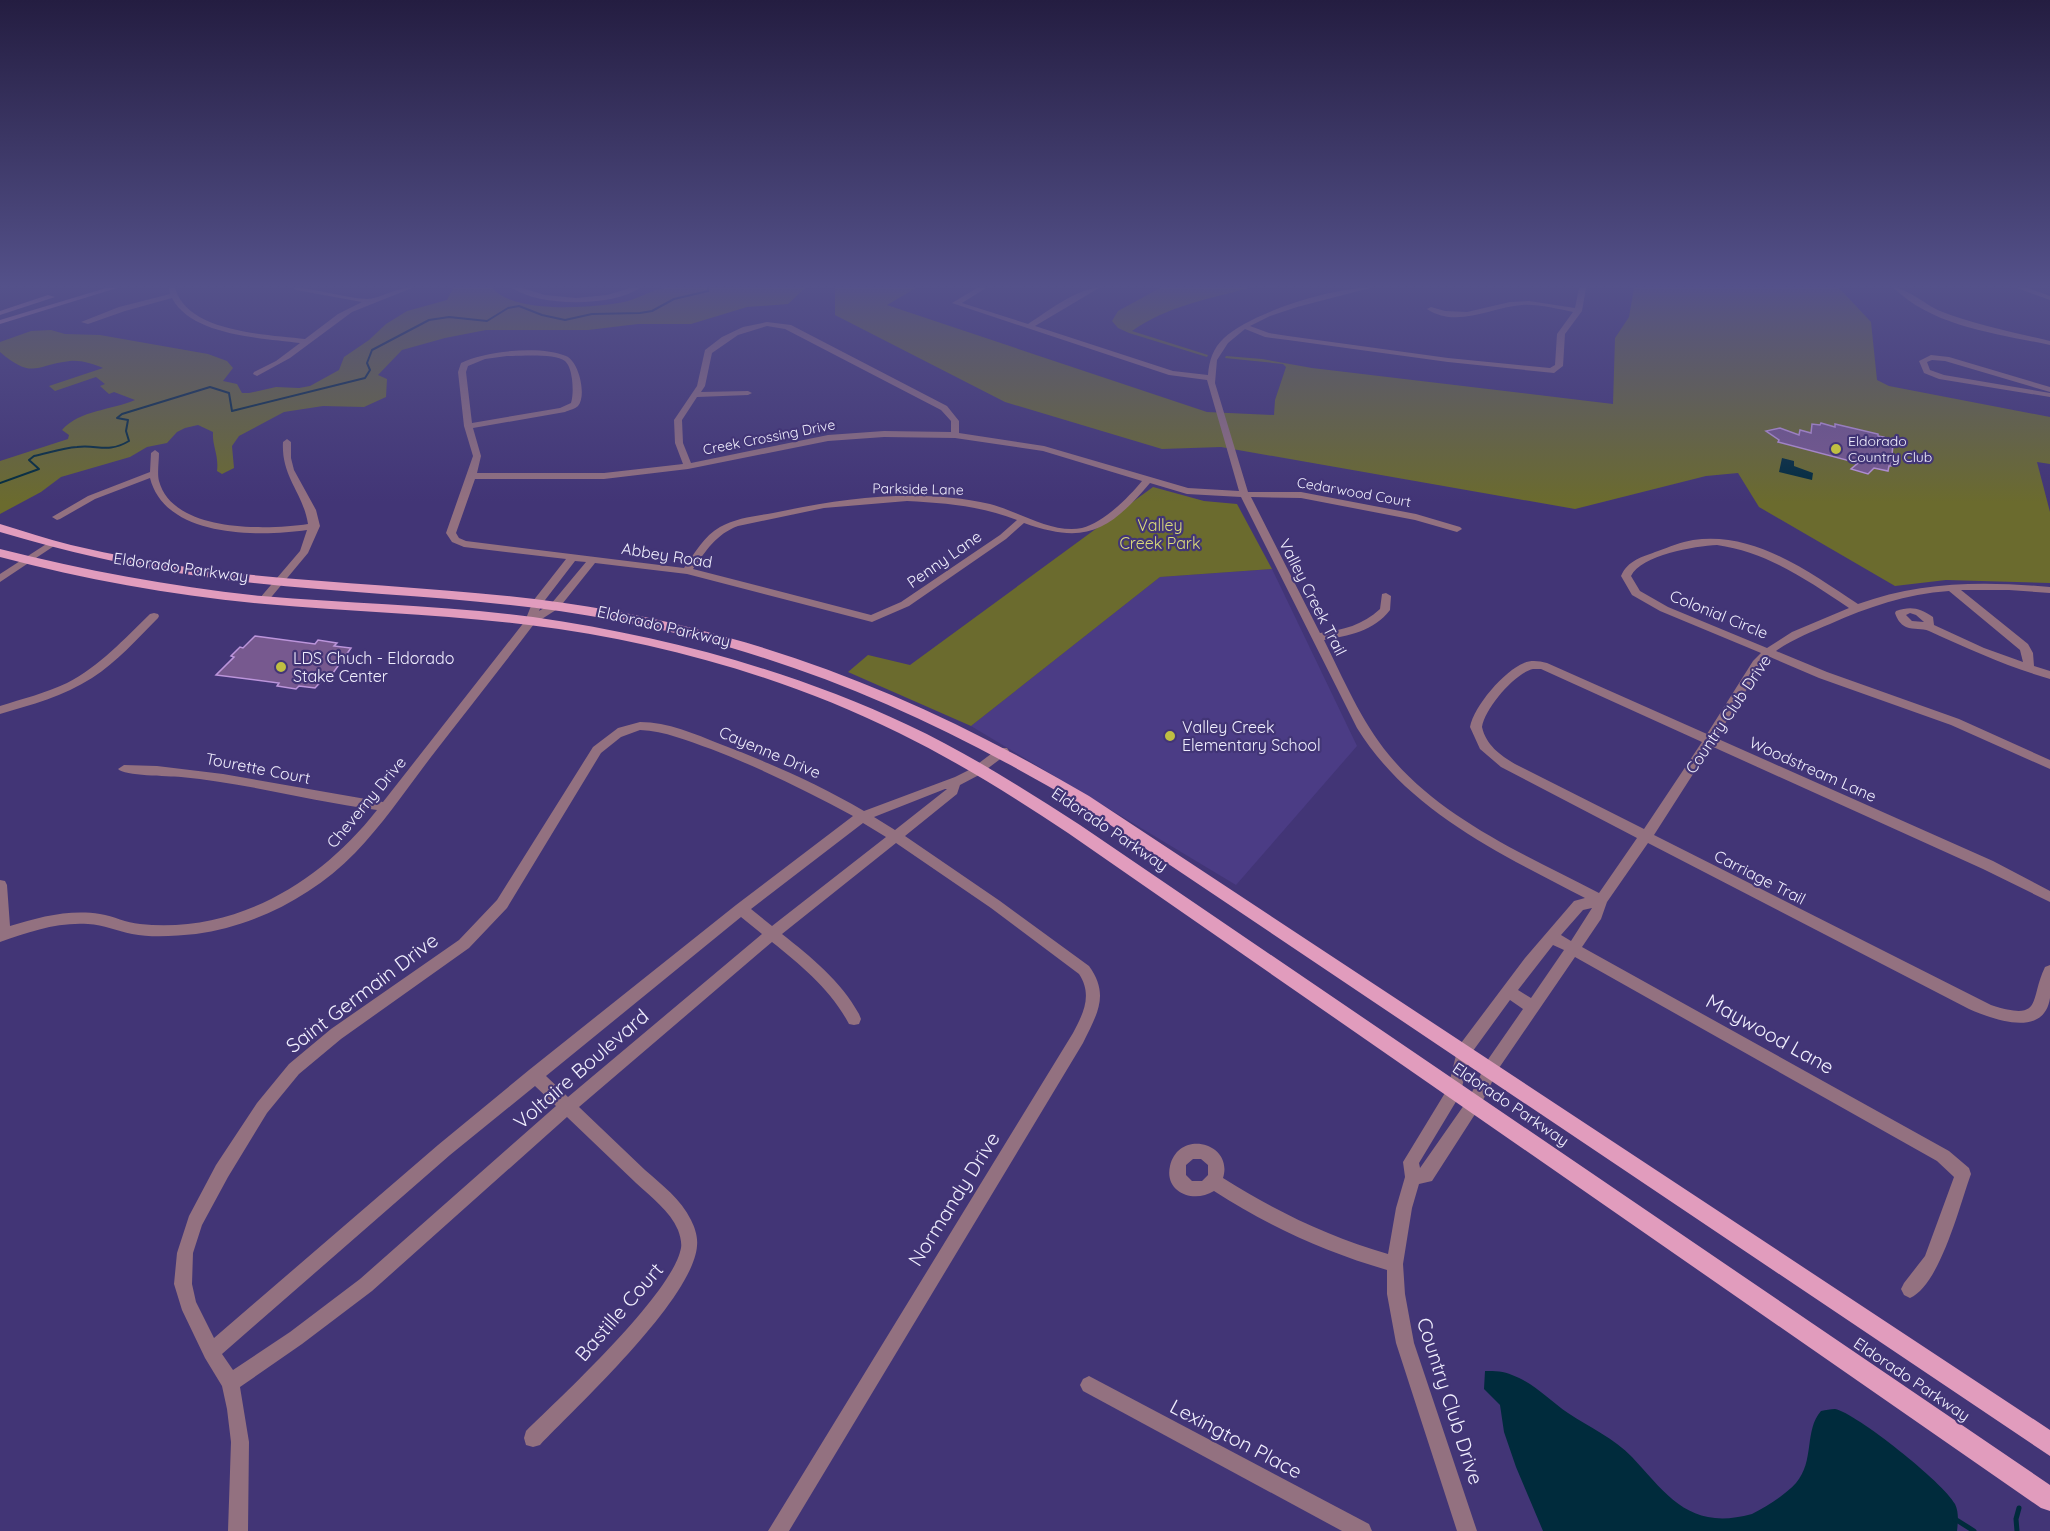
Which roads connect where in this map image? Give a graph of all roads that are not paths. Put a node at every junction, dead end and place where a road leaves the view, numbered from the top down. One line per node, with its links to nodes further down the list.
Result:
1 (285, 359): 12 (street)
2 (479, 359): 19 (street)
3 (566, 359): 19 (street)
4 (707, 359): 18 (street)
5 (850, 359): 20 (street)
6 (1130, 359): 14 (street)
7 (1214, 359): 14 (street)
8 (1440, 359): 9 (street)
9 (1559, 359)
10 (1926, 359): 15 (street)
11 (1947, 359): 13 (street)
12 (256, 374)
13 (1992, 374): 15 (street); 17 (street)
14 (1211, 378): 27 (street, Valley Creek Trail)
15 (1991, 385): 17 (street)
16 (748, 393): 18 (street)
17 (2050, 393)
18 (696, 395): 23 (street)
19 (468, 426): 25 (street)
20 (955, 435): 23 (street, Creek Crossing Drive); 26 (street, Creek Crossing Drive)
21 (287, 442): 30 (street)
22 (155, 453): 24 (street)
23 (688, 466): 25 (street, Creek Crossing Drive)
24 (153, 474): 28 (street); 30 (street)
25 (472, 476): 35 (street, Abbey Road)
26 (1149, 479): 27 (street, Creek Crossing Drive); 29 (street, Parkside Lane)
27 (1244, 493): 32 (street, Cedarwood Court); 52 (street, Valley Creek Trail)
28 (57, 517)
29 (1024, 518): 38 (street, Parkside Lane); 49 (street, Penny Lane)
30 (315, 526): 40 (street)
31 (0, 528): 33 (main road, Eldorado Parkway)
32 (1457, 529)
33 (51, 544): 37 (street); 40 (main road, Eldorado Parkway)
34 (0, 553): 37 (main road, Eldorado Parkway)
35 (573, 557): 36 (street, Abbey Road); 45 (street, Cheverny Drive)
36 (593, 559): 38 (street, Abbey Road); 46 (street, Cheverny Drive)
37 (26, 561): 39 (street); 44 (main road, Eldorado Parkway)
38 (687, 571): 49 (street, Abbey Road)
39 (0, 579)
40 (279, 582): 44 (street); 45 (main road, Eldorado Parkway)
41 (1952, 588): 42 (street, Country Club Drive); 47 (street, Country Club Drive); 54 (street)
42 (2050, 590)
43 (1386, 596): 52 (street)
44 (264, 599): 50 (main road, Eldorado Parkway)
45 (537, 603): 46 (main road, Eldorado Parkway); 50 (street, Cheverny Drive)
46 (555, 606): 50 (street, Cheverny Drive); 59 (main road, Eldorado Parkway)
47 (1858, 609): 53 (street, Country Club Drive); 53 (street, Colonial Circle)
48 (154, 616): 56 (street)
49 (877, 617)
50 (530, 622): 62 (main road, Eldorado Parkway); 64 (street, Cheverny Drive)
51 (1927, 626): 54 (street)
52 (1316, 637): 71 (street, Valley Creek Trail)
53 (1768, 652): 57 (street, Country Club Drive); 60 (street, Colonial Circle)
54 (2029, 666): 55 (street)
55 (2050, 675)
56 (0, 710)
57 (1708, 740): 58 (street, Woodstream Lane); 68 (street, Country Club Drive); 70 (street, Woodstream Lane)
58 (1486, 749): 68 (street, Carriage Trail)
59 (1002, 751): 62 (street, Voltaire Boulevard); 82 (main road, Eldorado Parkway)
60 (2050, 765)
61 (124, 769): 64 (street, Tourette Court)
62 (978, 770): 63 (street, Voltaire Boulevard); 85 (main road, Eldorado Parkway)
63 (954, 783): 65 (street, Voltaire Boulevard); 67 (street, Voltaire Boulevard)
64 (386, 807): 75 (street, Cheverny Drive)
65 (861, 817): 66 (street, Cayenne Drive); 67 (street, Cayenne Drive); 72 (street, Voltaire Boulevard)
66 (544, 836): 92 (street, Saint Germain Drive)
67 (893, 837): 73 (street, Cayenne Drive); 74 (street, Voltaire Boulevard)
68 (1645, 837): 71 (street, Country Club Drive); 78 (street, Carriage Trail)
69 (0, 885): 75 (street)
70 (2050, 897)
71 (1601, 900): 76 (street, Country Club Drive); 77 (street, Country Club Drive)
72 (741, 909): 74 (street); 84 (street, Voltaire Boulevard)
73 (1005, 911): 99 (street, Normandy Drive)
74 (771, 934): 81 (street); 87 (street, Voltaire Boulevard)
75 (2, 935)
76 (1552, 937): 77 (street, Maywood Lane); 79 (street, Country Club Drive)
77 (1574, 949): 80 (street, Country Club Drive); 91 (street, Maywood Lane)
78 (2050, 972)
79 (1508, 991): 80 (street); 82 (street, Country Club Drive)
80 (1533, 1007): 83 (street, Country Club Drive)
81 (854, 1019)
82 (1463, 1052): 83 (main road, Eldorado Parkway); 85 (street, Country Club Drive)
83 (1490, 1070): 86 (street, Country Club Drive); 96 (main road, Eldorado Parkway)
84 (534, 1075): 87 (street, Bastille Court); 92 (street, Voltaire Boulevard)
85 (1455, 1090): 86 (main road, Eldorado Parkway); 88 (street, Country Club Drive)
86 (1474, 1103): 88 (street, Country Club Drive); 97 (main road, Eldorado Parkway)
87 (567, 1107): 93 (street, Voltaire Boulevard); 95 (street, Bastille Court)
88 (1413, 1177): 90 (street, Country Club Drive)
89 (1214, 1182): 90 (street)
90 (1395, 1264): 101 (street, Country Club Drive)
91 (1910, 1289)
92 (211, 1352): 93 (street, Saint Germain Drive)
93 (230, 1383): 98 (street, Saint Germain Drive)
94 (1089, 1385): 100 (street, Lexington Place)
95 (533, 1438)
96 (2050, 1444)
97 (2050, 1499)
98 (238, 1531)
99 (778, 1531)
100 (1362, 1531)
101 (1467, 1531)

